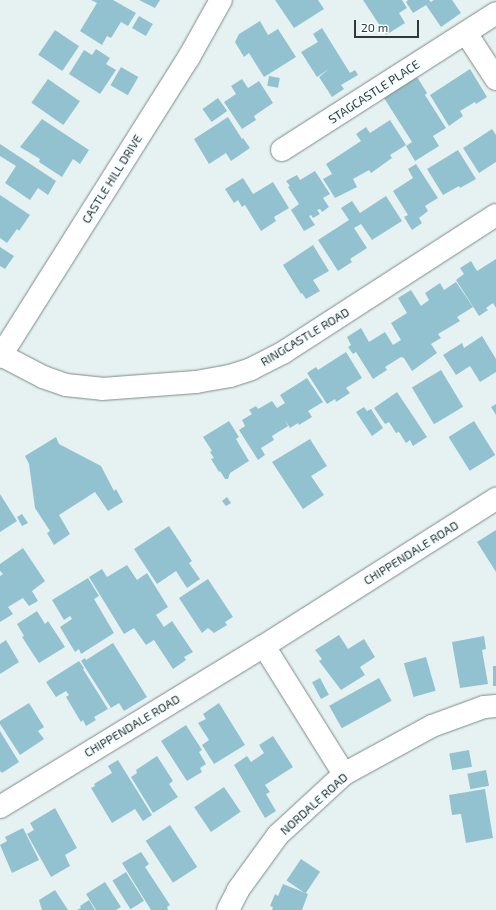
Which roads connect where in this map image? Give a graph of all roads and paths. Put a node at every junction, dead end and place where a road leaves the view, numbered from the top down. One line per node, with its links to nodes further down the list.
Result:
1 (221, 0): 7 (street, CASTLE HILL DRIVE)
2 (496, 13): 3 (street, STAGCASTLE PLACE)
3 (466, 33): 4 (street); 5 (street, STAGCASTLE PLACE)
4 (496, 79)
5 (282, 150)
6 (496, 215): 7 (street, RINGCASTLE ROAD)
7 (1, 356)
8 (496, 499): 9 (street, CHIPPENDALE ROAD)
9 (264, 646): 11 (street); 12 (street, CHIPPENDALE ROAD)
10 (496, 706): 11 (street, NORDALE ROAD)
11 (344, 774): 13 (street, NORDALE ROAD)
12 (0, 807)
13 (228, 910)

